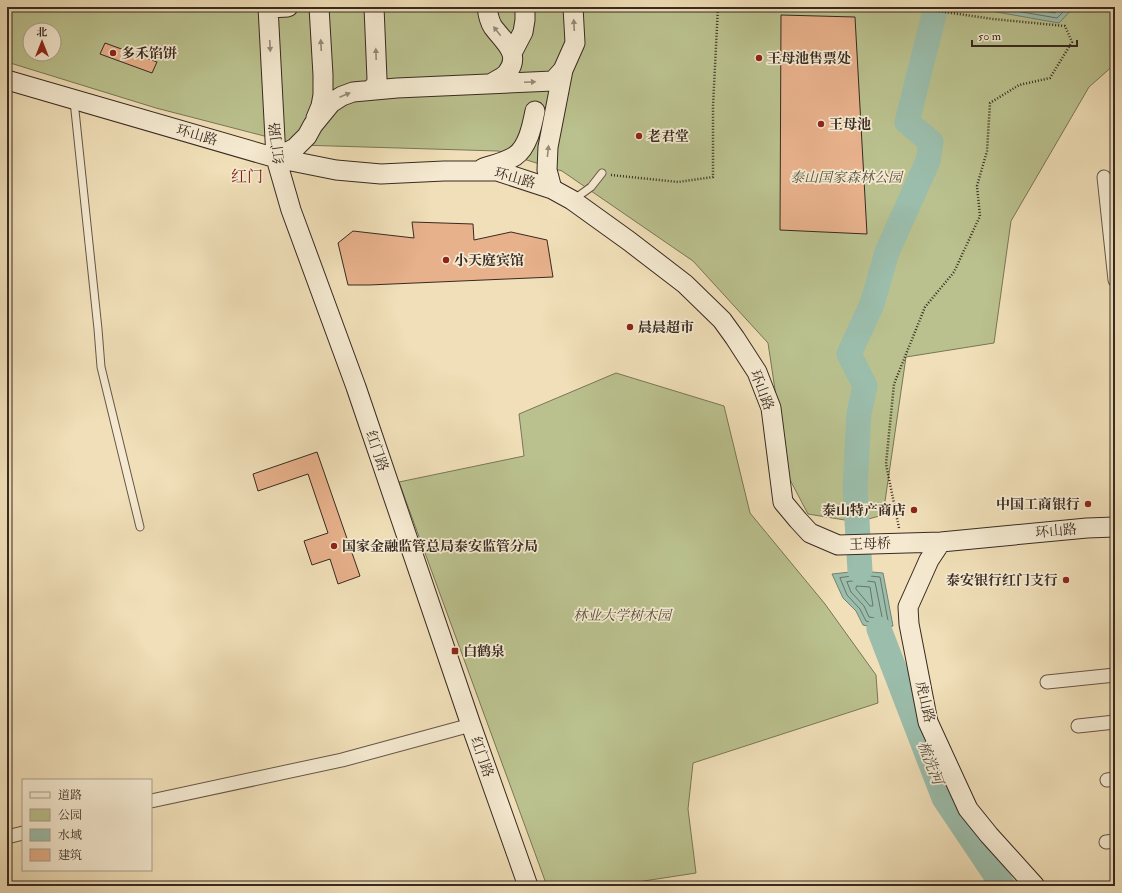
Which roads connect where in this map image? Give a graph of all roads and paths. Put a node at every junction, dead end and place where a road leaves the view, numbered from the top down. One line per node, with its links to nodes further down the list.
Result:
1 (288, 7): 9 (main road)
2 (319, 7): 17 (main road, one-way to 2)
3 (374, 7): 14 (main road, one-way to 3)
4 (487, 7): 10 (main road, one-way to 4)
5 (525, 7): 10 (main road)
6 (573, 7): 11 (main road, one-way to 6)
7 (718, 7): 20 (path)
8 (910, 7): 27 (path)
9 (268, 8): 18 (main road, 红门路, one-way to 18)
10 (512, 53): 13 (main road)
11 (563, 70): 13 (main road, one-way to 11); 22 (main road, one-way to 11)
12 (7, 80): 15 (main road, 环山路)
13 (492, 84): 14 (main road)
14 (370, 90): 17 (main road, one-way to 14)
15 (74, 99): 18 (main road, 环山路); 25 (lane)
16 (536, 111): 19 (main road)
17 (313, 125): 18 (main road)
18 (276, 158): 19 (main road, 环山路); 33 (main road, 红门路)
19 (476, 171): 22 (main road, 环山路)
20 (602, 173): 23 (lane)
21 (1104, 177): 24 (street)
22 (552, 189): 23 (main road, 环山路)
23 (572, 200): 29 (main road, 环山路)
24 (1115, 280)
25 (140, 527)
26 (1115, 528): 28 (main road, 环山路)
27 (902, 542): 28 (main road, 环山路); 29 (main road, 王母桥)
28 (940, 542): 39 (main road, 虎山路)
29 (838, 545)
30 (1115, 675): 31 (street)
31 (1047, 682)
32 (1115, 722): 34 (street)
33 (471, 725): 35 (street); 38 (main road, 红门路)
34 (1078, 726)
35 (152, 800)
36 (22, 833): 37 (street)
37 (7, 837)
38 (528, 886)
39 (1035, 886)

